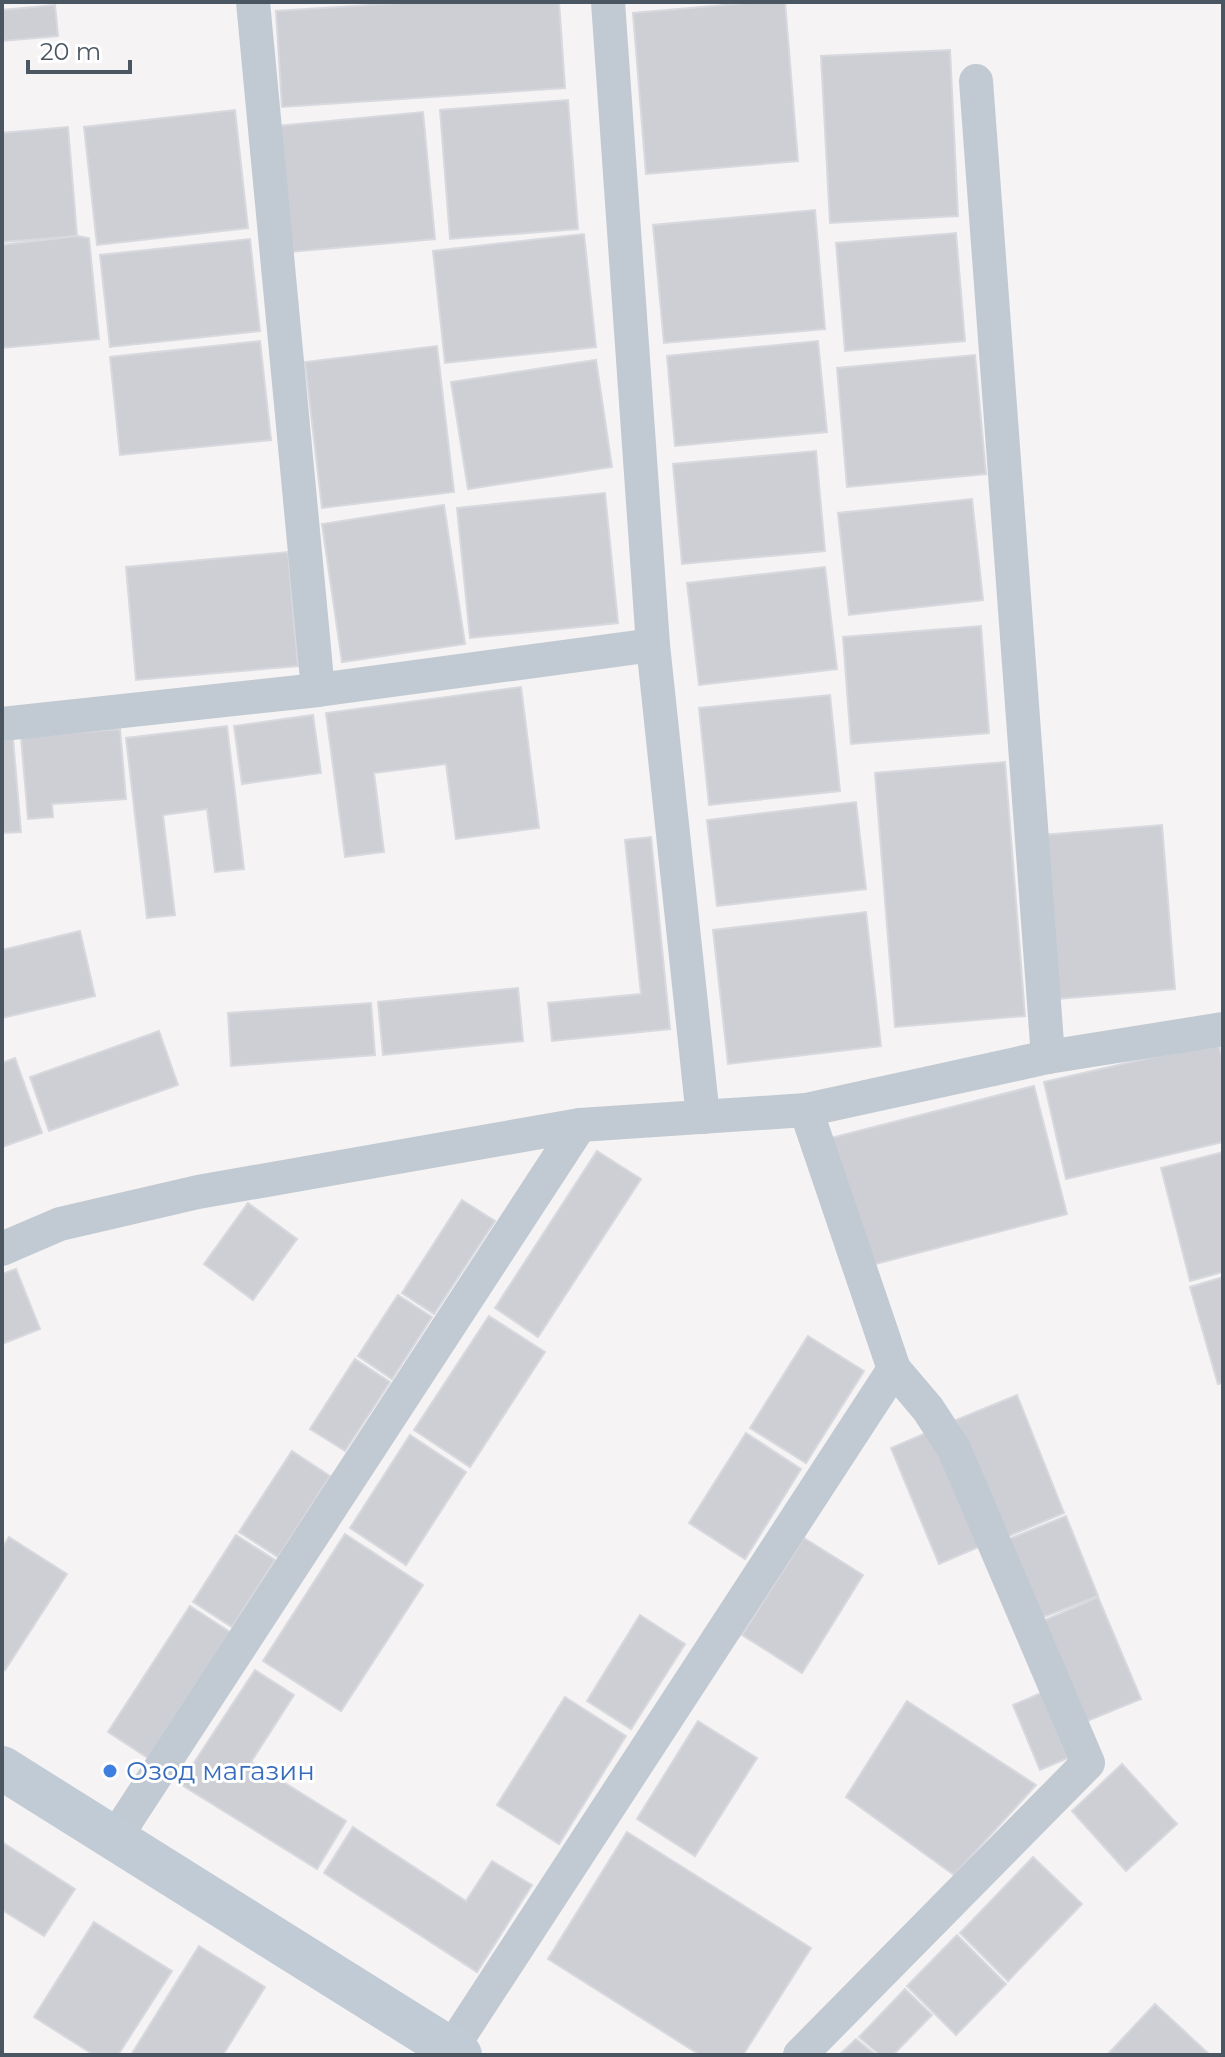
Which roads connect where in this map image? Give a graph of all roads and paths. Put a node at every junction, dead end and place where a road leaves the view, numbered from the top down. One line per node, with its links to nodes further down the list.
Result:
1 (253, 2): 5 (street)
2 (608, 2): 4 (street)
3 (976, 81): 8 (street)
4 (653, 645): 5 (street); 10 (street)
5 (318, 690): 6 (street)
6 (2, 724)
7 (1223, 1029): 8 (street)
8 (1048, 1057): 9 (street)
9 (806, 1110): 10 (street); 13 (street)
10 (703, 1117): 11 (street)
11 (580, 1125): 12 (street); 15 (street)
12 (2, 1249)
13 (894, 1369): 16 (street); 17 (street)
14 (2, 1768): 15 (main road)
15 (115, 1838): 16 (main road)
16 (456, 2052)
17 (800, 2055)

